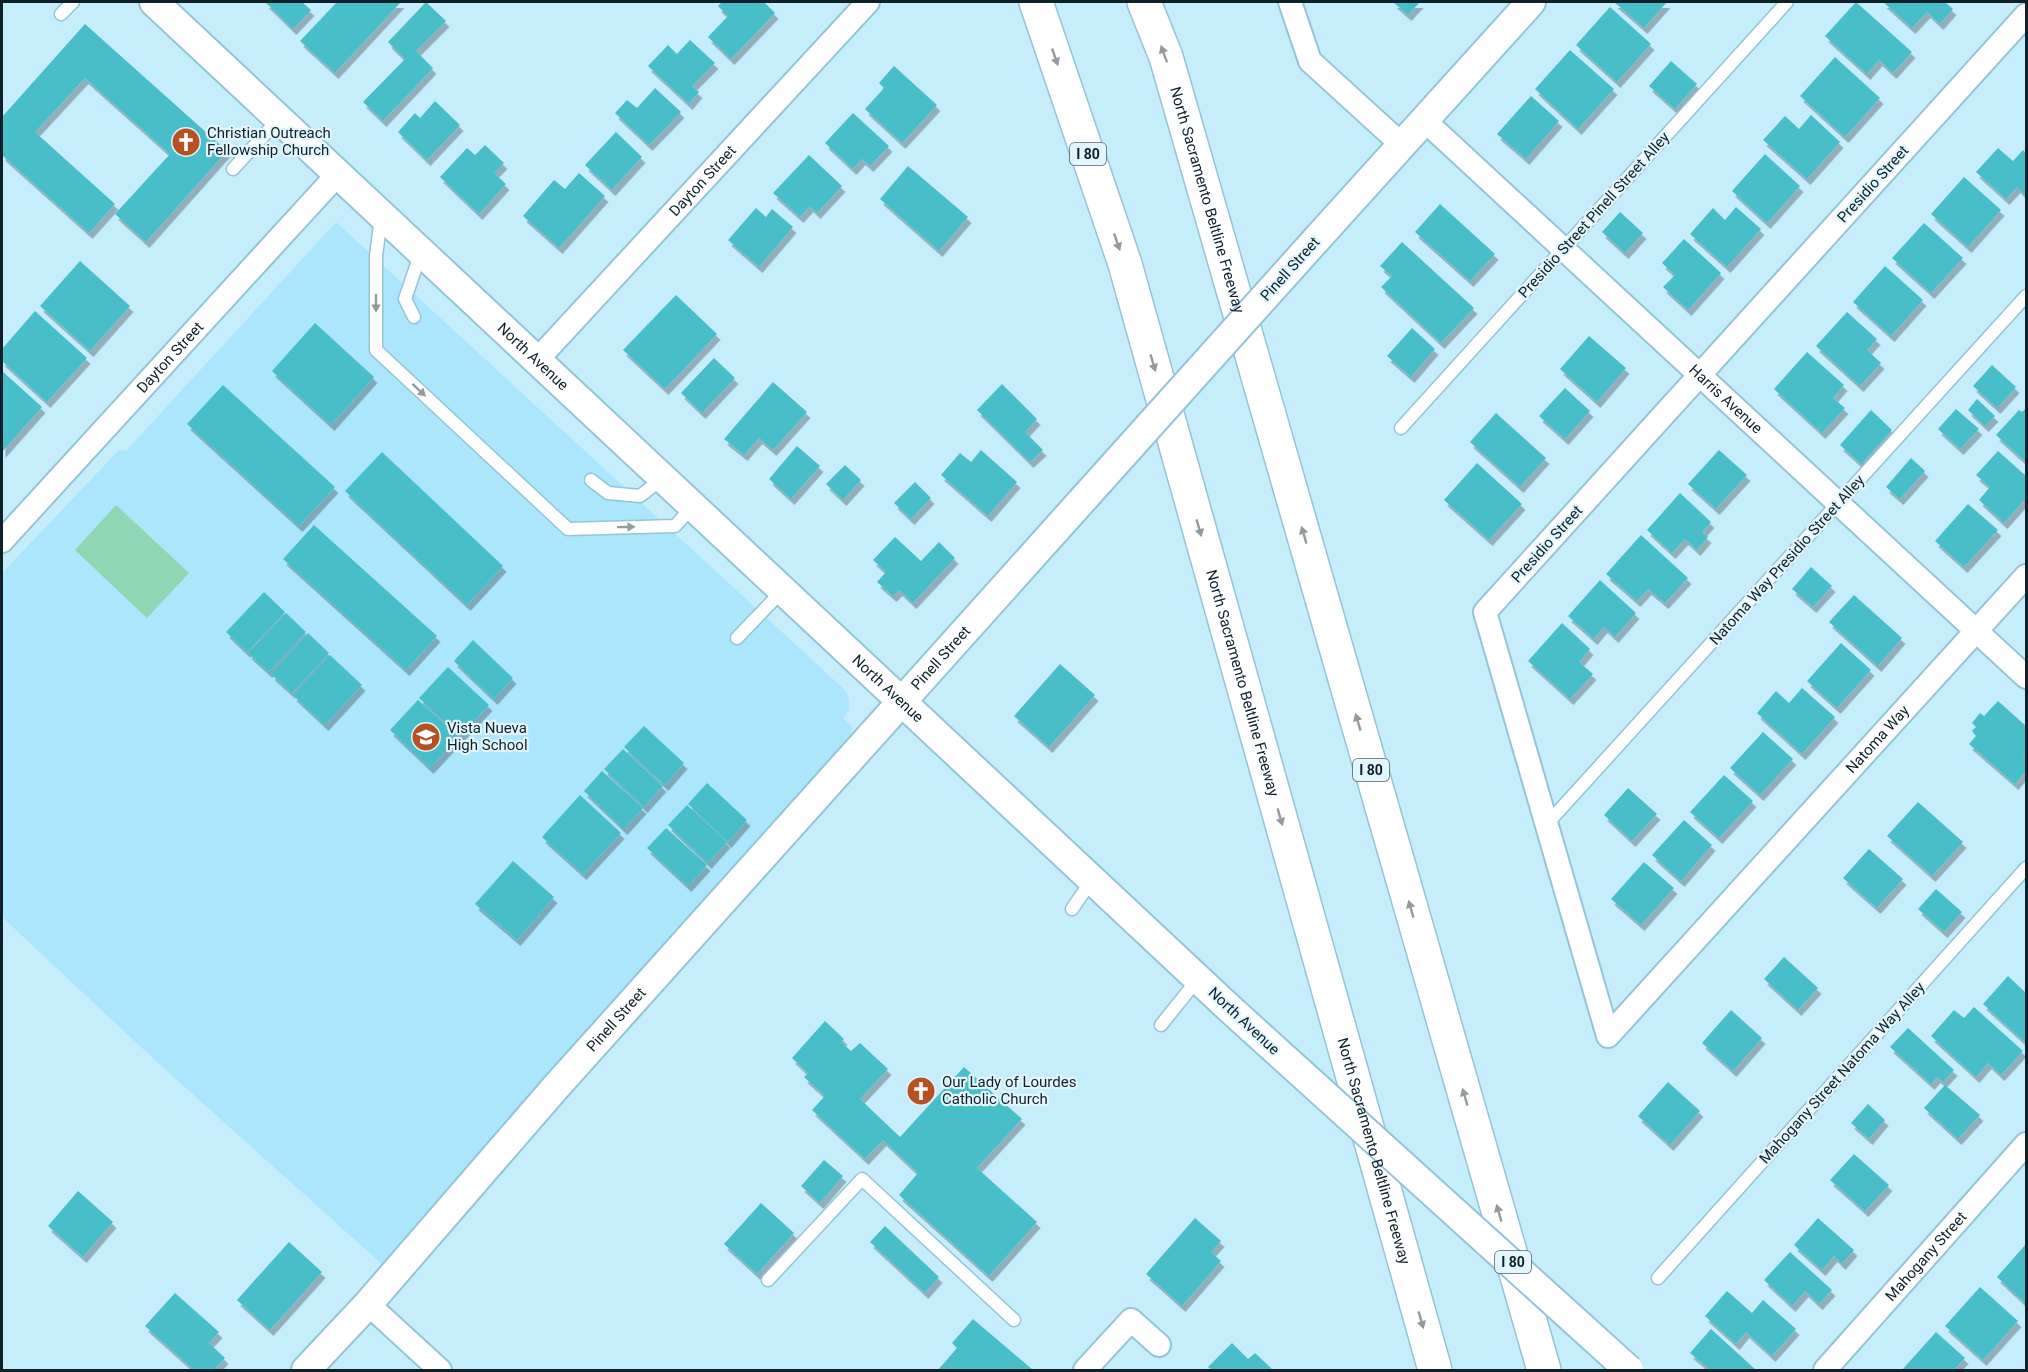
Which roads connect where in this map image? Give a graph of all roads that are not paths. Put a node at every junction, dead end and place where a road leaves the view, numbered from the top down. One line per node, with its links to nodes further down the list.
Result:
1 (73, 2): 9 (lane)
2 (154, 2): 11 (street, North Avenue)
3 (868, 2): 21 (street, Dayton Street)
4 (1036, 2): 51 (highway, North Sacramento Beltline Freeway / I 80, one-way to 51)
5 (1144, 2): 52 (highway, North Sacramento Beltline Freeway / I 80, one-way to 5)
6 (1290, 2): 13 (street)
7 (1531, 2): 12 (street, Pinell Street)
8 (1787, 2): 17 (lane, Presidio Street Pinell Street Alley)
9 (61, 14)
10 (2026, 15): 22 (street, Presidio Street)
11 (279, 118): 14 (lane); 15 (street, North Avenue)
12 (1424, 120): 13 (street, Pinell Street); 17 (street, Harris Avenue)
13 (1401, 144): 34 (street, Pinell Street, bridge)
14 (233, 169)
15 (338, 174): 16 (street, North Avenue); 28 (street, Dayton Street)
16 (382, 214): 18 (street, North Avenue); 27 (lane, one-way to 27)
17 (1563, 249): 22 (street, Harris Avenue); 23 (lane, Presidio Street Pinell Street Alley)
18 (421, 251): 20 (lane); 21 (street, North Avenue)
19 (2026, 296): 26 (lane, Natoma Way Presidio Street Alley)
20 (414, 317)
21 (537, 360): 24 (street, North Avenue)
22 (1700, 375): 26 (street, Harris Avenue); 35 (street, Presidio Street)
23 (1401, 428)
24 (663, 477): 25 (lane); 27 (street, North Avenue)
25 (591, 480)
26 (1839, 504): 31 (street, Harris Avenue); 35 (lane, Natoma Way Presidio Street Alley)
27 (693, 506): 30 (street, North Avenue)
28 (2, 541)
29 (2026, 576): 31 (street, Natoma Way)
30 (783, 590): 32 (lane); 34 (street, North Avenue)
31 (1976, 631): 33 (street, Harris Avenue); 38 (street, Natoma Way)
32 (737, 638)
33 (2026, 677)
34 (903, 702): 37 (street, North Avenue); 45 (street, Pinell Street)
35 (1547, 824): 38 (street, Presidio Street)
36 (2026, 868): 43 (lane, Mahogany Street Natoma Way Alley)
37 (1092, 880): 39 (lane); 40 (street, North Avenue)
38 (1730, 902)
39 (1072, 909)
40 (1198, 979): 41 (lane); 53 (street, North Avenue, bridge)
41 (1161, 1025)
42 (2026, 1144): 54 (street, Mahogany Street)
43 (1658, 1278)
44 (768, 1280): 46 (lane)
45 (368, 1304): 48 (street, Pinell Street); 49 (street)
46 (1014, 1320)
47 (1159, 1345): 50 (street)
48 (306, 1371)
49 (440, 1371)
50 (1085, 1371)
51 (1435, 1371)
52 (1544, 1371)
53 (1629, 1371)
54 (1824, 1371)

